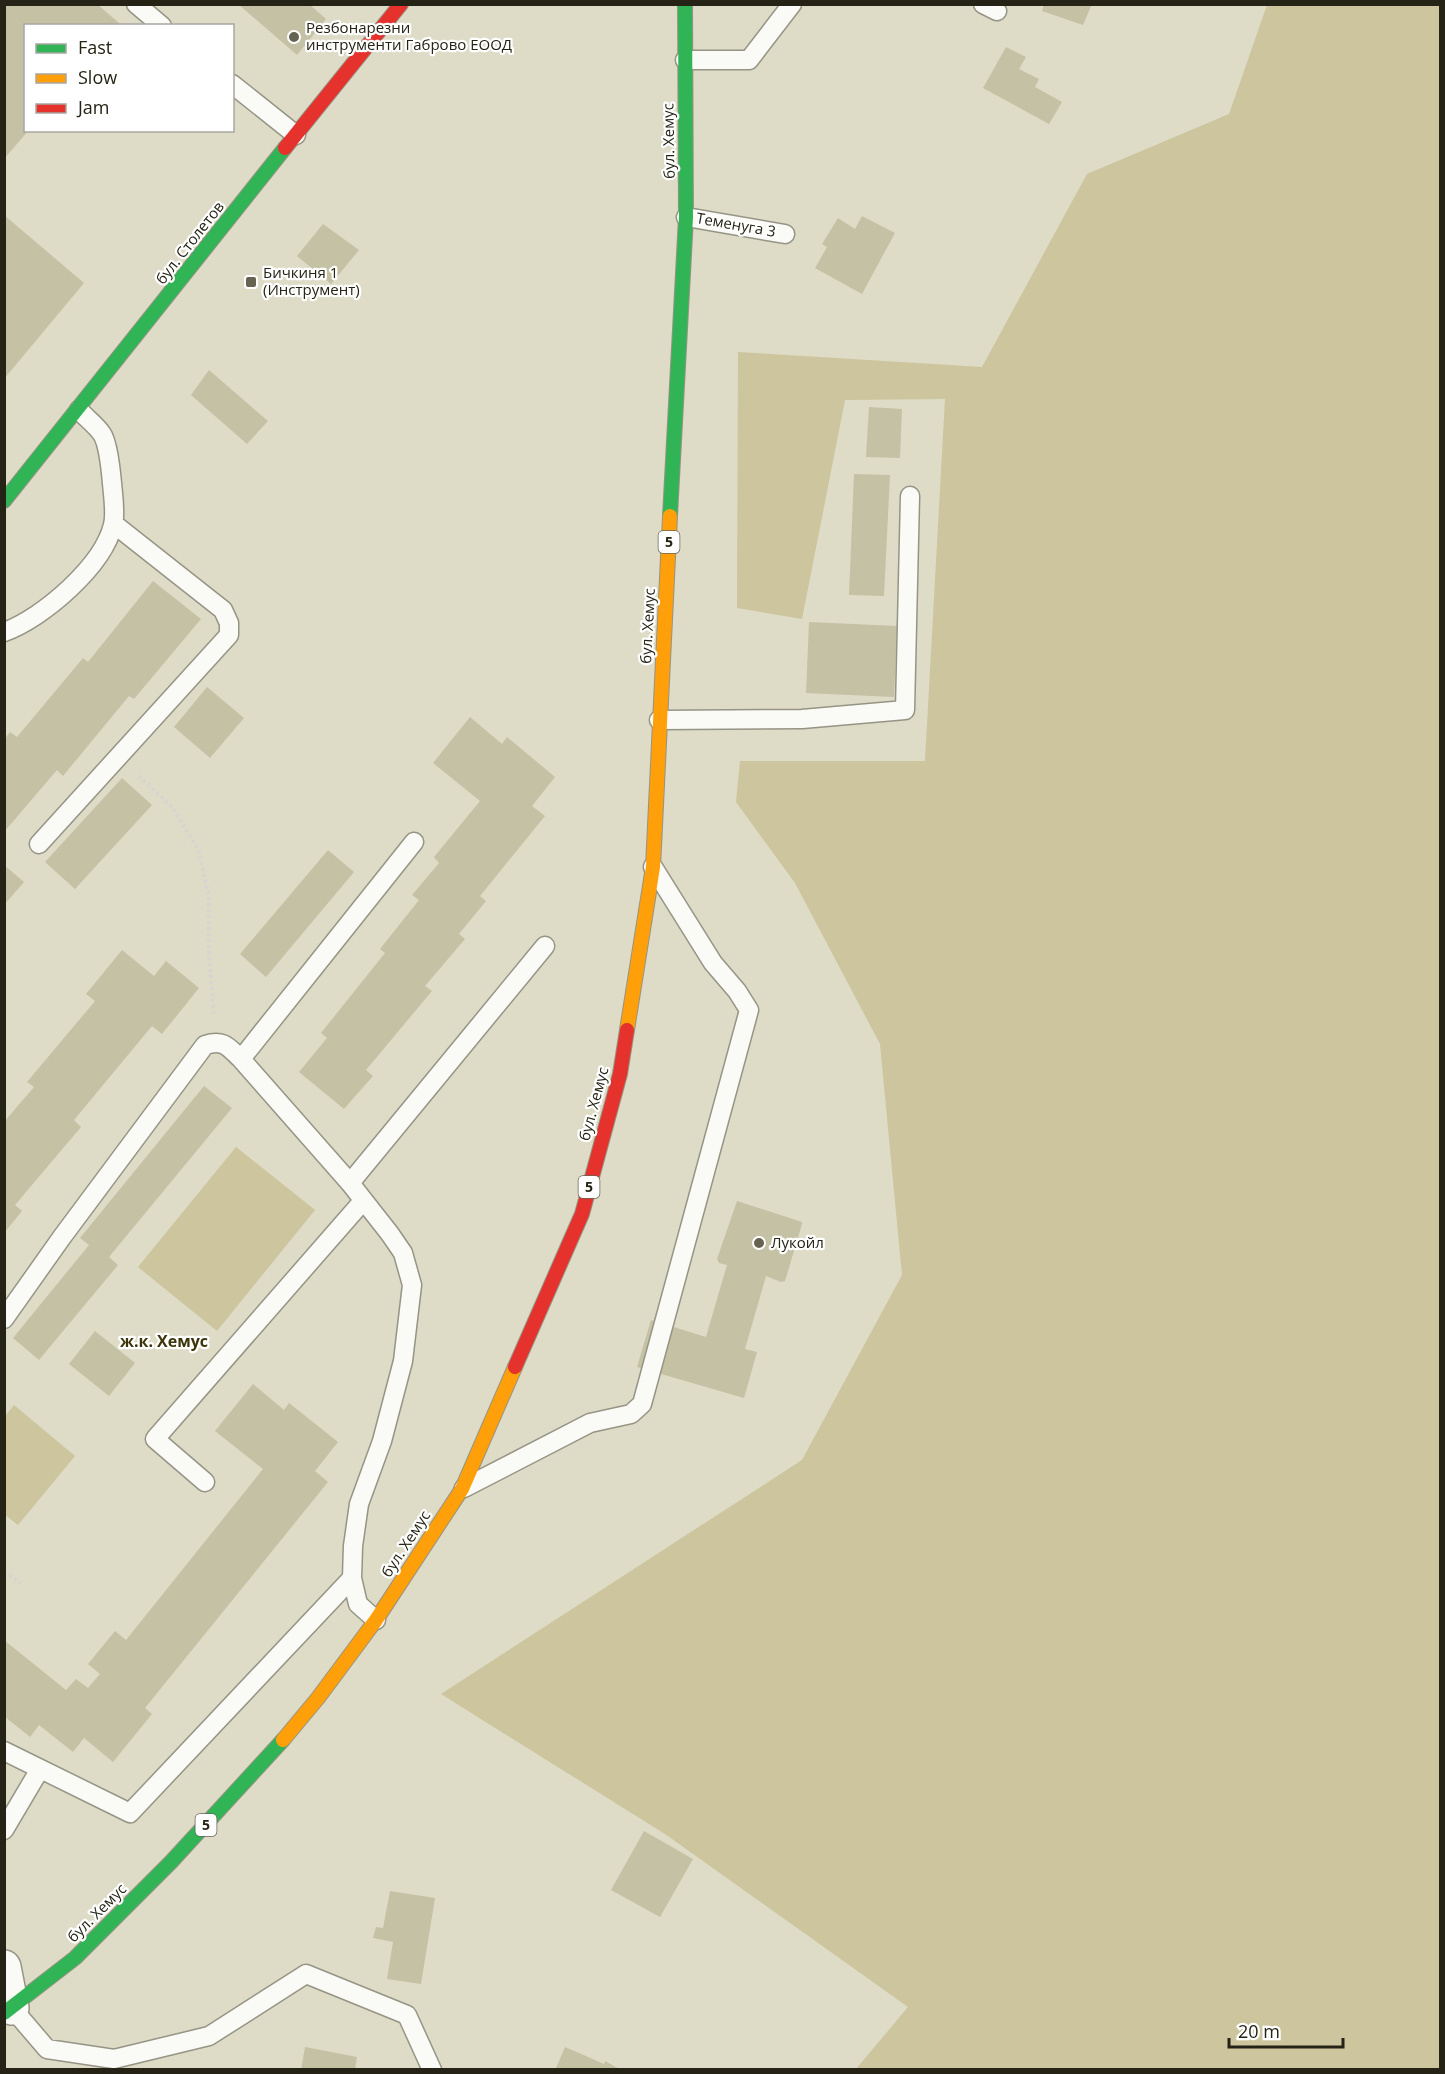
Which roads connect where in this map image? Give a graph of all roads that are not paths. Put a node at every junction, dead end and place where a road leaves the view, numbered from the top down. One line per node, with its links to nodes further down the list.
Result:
1 (136, 4): 5 (lane)
2 (402, 4): 8 (main road, бул. Столетов)
3 (685, 4): 6 (main road, бул. Хемус / 5)
4 (792, 4): 6 (lane)
5 (160, 24)
6 (685, 60): 9 (main road, бул. Хемус / 5)
7 (234, 86): 8 (lane)
8 (296, 135): 11 (main road, бул. Столетов)
9 (686, 217): 10 (lane, Теменуга 3); 16 (main road, бул. Хемус / 5)
10 (785, 234)
11 (79, 410): 13 (main road, бул. Столетов); 14 (lane)
12 (910, 496): 16 (lane)
13 (4, 501)
14 (114, 524): 15 (lane); 18 (lane)
15 (4, 632)
16 (659, 720): 19 (main road, бул. Хемус / 5)
17 (414, 842): 21 (lane)
18 (39, 844)
19 (653, 867): 26 (main road, бул. Хемус / 5); 26 (lane)
20 (545, 946): 22 (lane)
21 (241, 1059): 22 (lane); 24 (lane)
22 (350, 1183): 23 (lane)
23 (363, 1201): 25 (lane); 27 (lane)
24 (4, 1319)
25 (205, 1482)
26 (462, 1489): 28 (main road, бул. Хемус / 5)
27 (352, 1578): 28 (lane); 30 (lane)
28 (376, 1620): 33 (main road, бул. Хемус / 5)
29 (4, 1751): 30 (lane)
30 (40, 1768): 31 (lane)
31 (4, 1830)
32 (4, 1967): 33 (street)
33 (8, 2010): 34 (lane)
34 (432, 2070)

